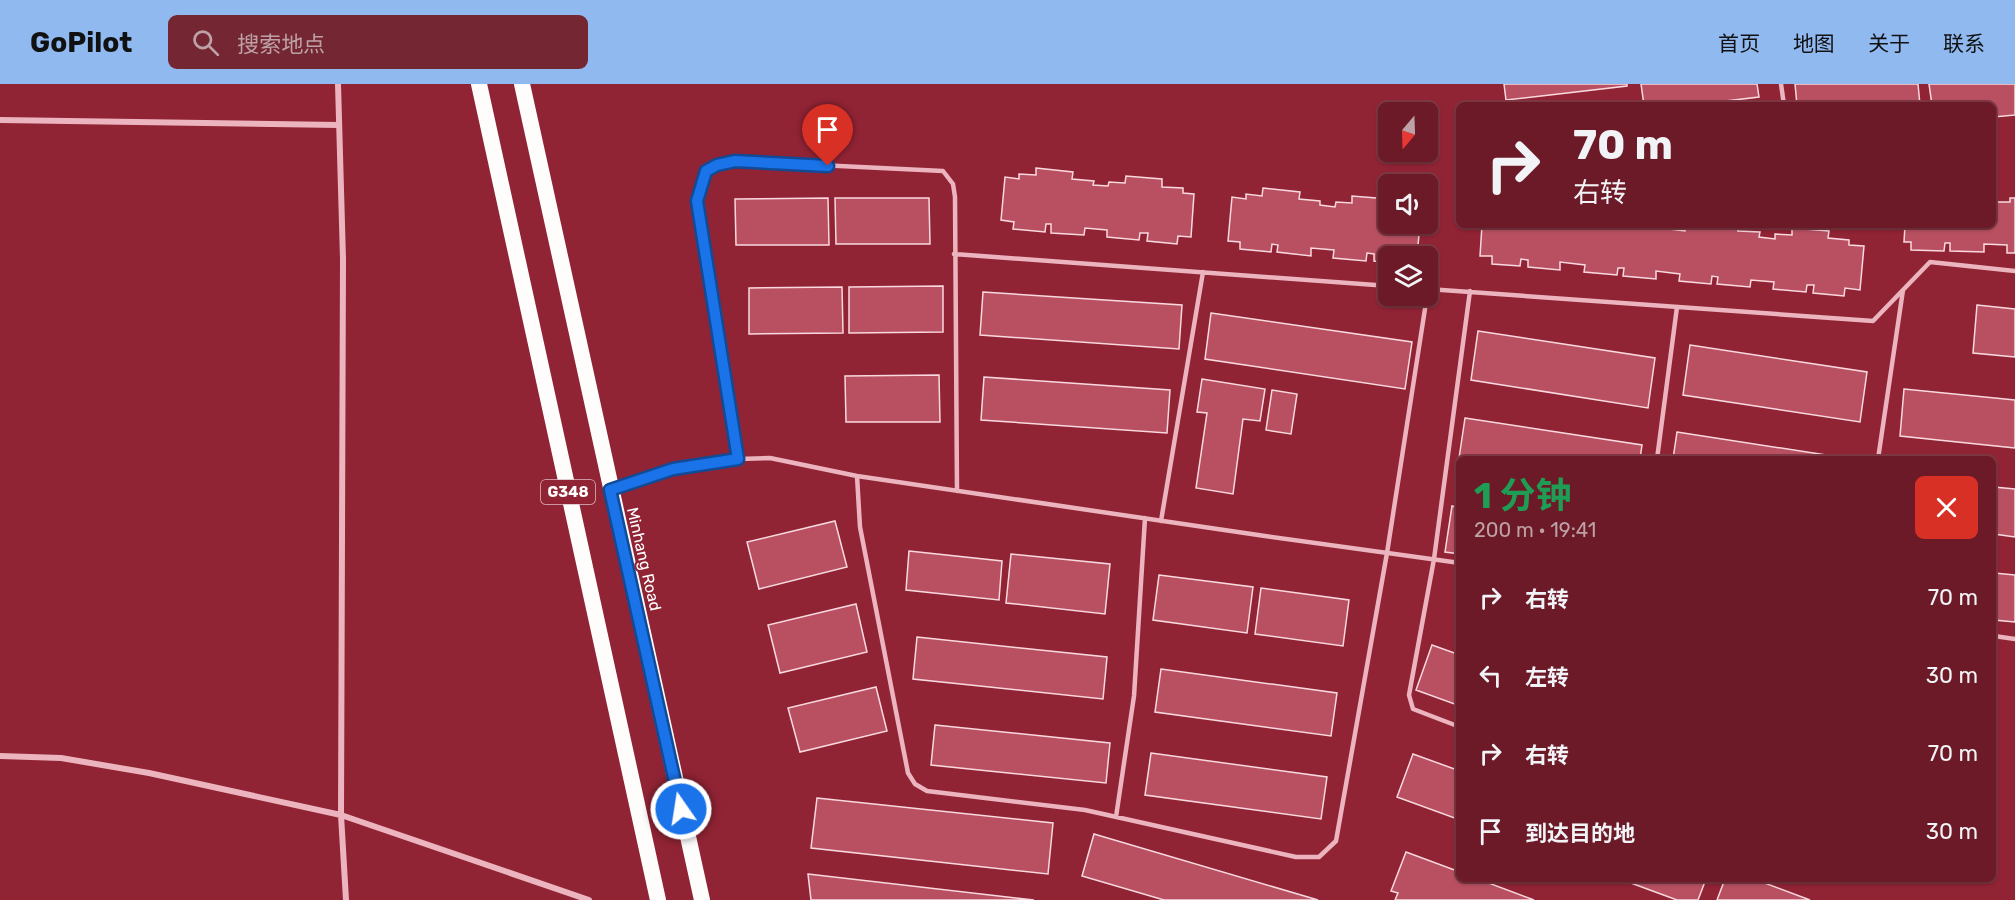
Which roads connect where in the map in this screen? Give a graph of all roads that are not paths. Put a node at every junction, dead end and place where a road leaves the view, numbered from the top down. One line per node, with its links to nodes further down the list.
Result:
1 (338, 84): 7 (street)
2 (479, 84): 36 (highway, G348)
3 (522, 84): 21 (highway, Minhang Road / G348)
4 (1781, 84): 5 (lane)
5 (1784, 102)
6 (0, 120): 7 (street)
7 (339, 125): 32 (street)
8 (954, 254): 10 (lane); 19 (lane); 22 (lane)
9 (2015, 271): 13 (lane)
10 (1203, 272): 11 (lane); 24 (lane)
11 (1378, 285)
12 (1438, 289): 14 (lane)
13 (1903, 290): 16 (lane); 18 (lane)
14 (1470, 291): 16 (lane); 26 (lane)
15 (1425, 306): 25 (lane)
16 (1677, 307): 17 (lane)
17 (1657, 456)
18 (1878, 456)
19 (738, 459): 20 (lane); 21 (lane)
20 (857, 476): 22 (lane); 33 (lane)
21 (610, 490): 37 (highway, Minhang Road / G348)
22 (957, 491): 23 (lane)
23 (1145, 518): 24 (lane); 33 (lane)
24 (1161, 521): 25 (lane)
25 (1387, 553): 26 (lane); 33 (lane)
26 (1434, 559): 27 (lane); 30 (lane)
27 (1456, 562)
28 (1996, 636): 29 (lane)
29 (2015, 639)
30 (1456, 726)
31 (0, 756): 32 (street)
32 (341, 815): 34 (street); 35 (street)
33 (1116, 817)
34 (346, 900)
35 (589, 900)
36 (658, 900)
37 (702, 900)

